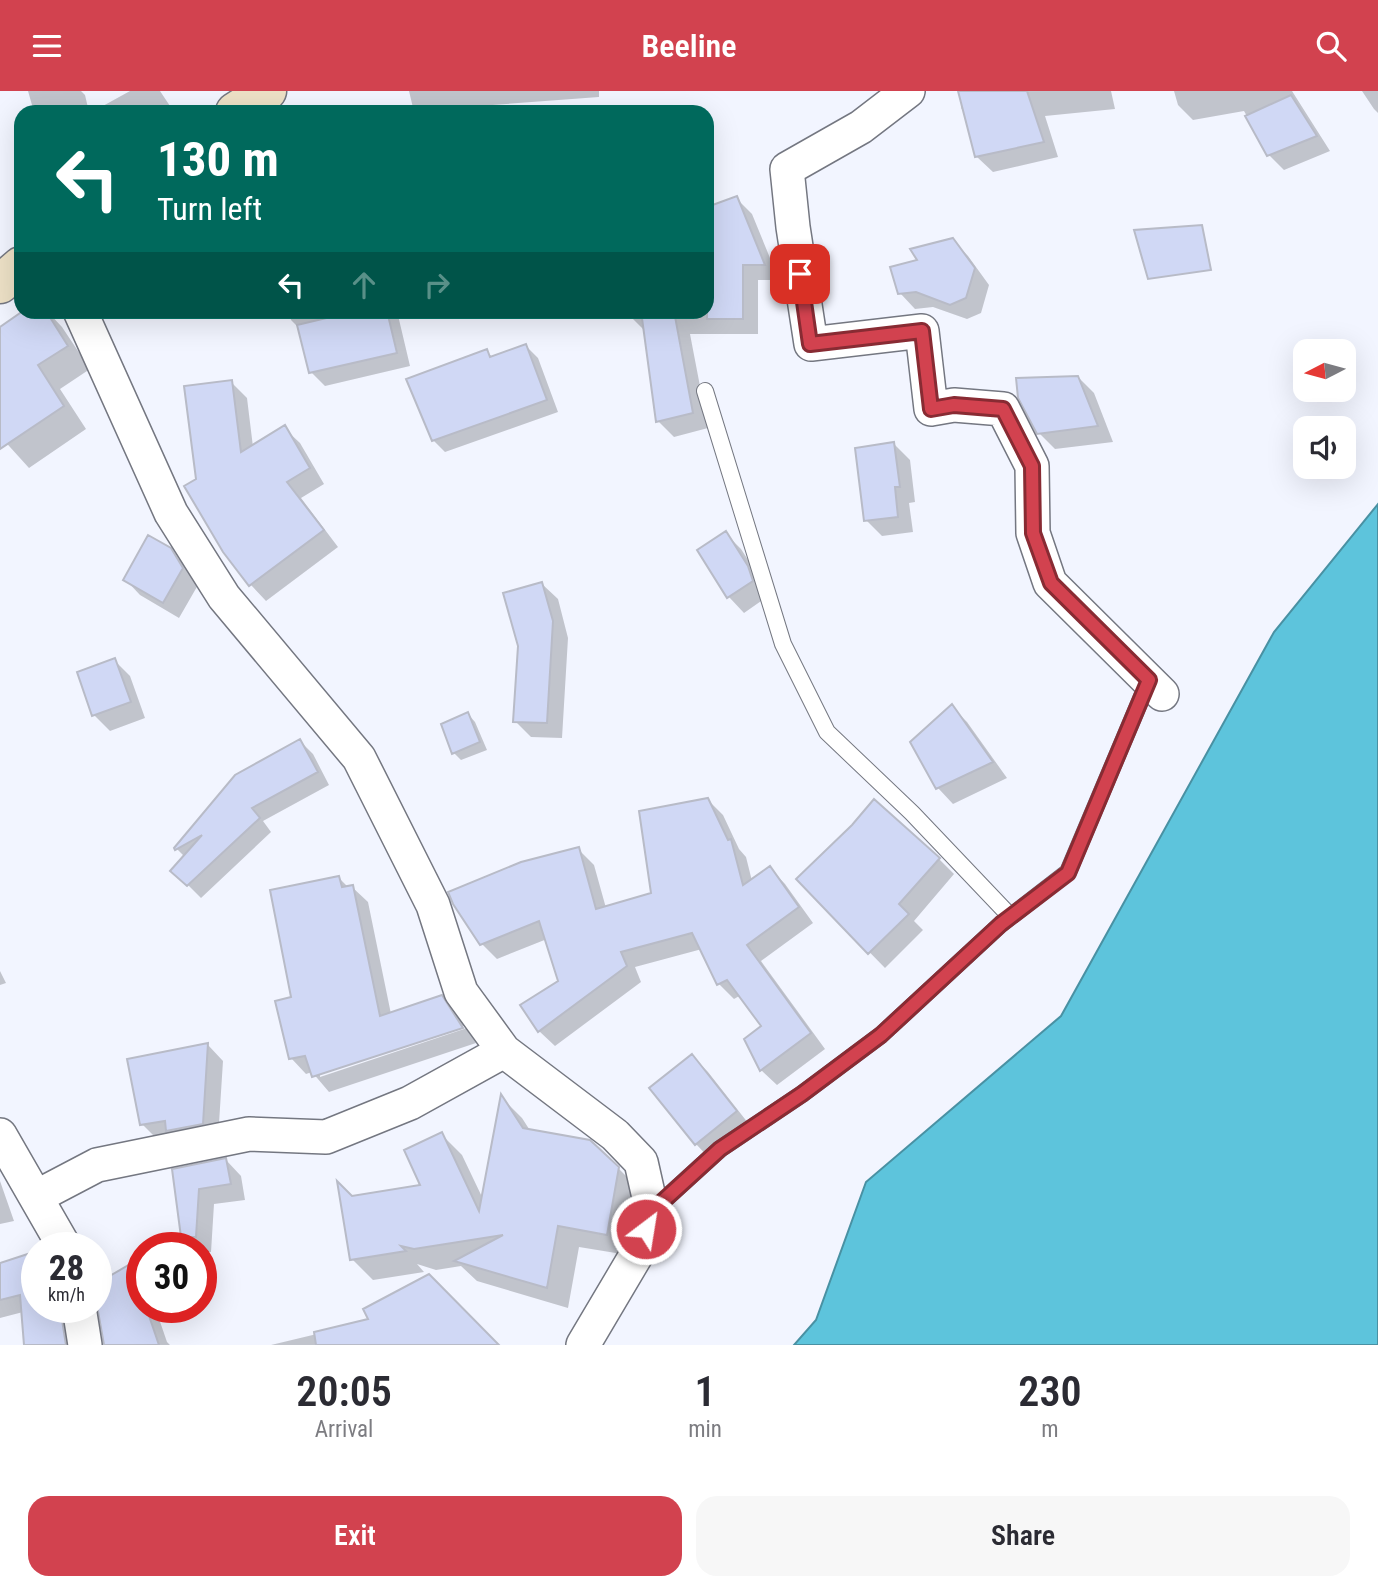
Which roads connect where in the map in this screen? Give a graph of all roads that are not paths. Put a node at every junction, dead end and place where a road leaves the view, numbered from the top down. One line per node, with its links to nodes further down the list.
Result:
1 (267, 91): 3 (main road)
2 (908, 91): 8 (street)
3 (246, 105)
4 (14, 272): 5 (main road)
5 (0, 283)
6 (83, 319): 10 (street)
7 (705, 391): 9 (lane)
8 (1156, 687): 9 (lane)
9 (1010, 916): 13 (lane)
10 (504, 1051): 12 (street); 13 (street)
11 (0, 1135): 12 (street)
12 (36, 1197): 14 (street)
13 (652, 1211): 17 (street)
14 (56, 1232)
15 (82, 1323): 16 (street)
16 (85, 1345)
17 (583, 1345)

